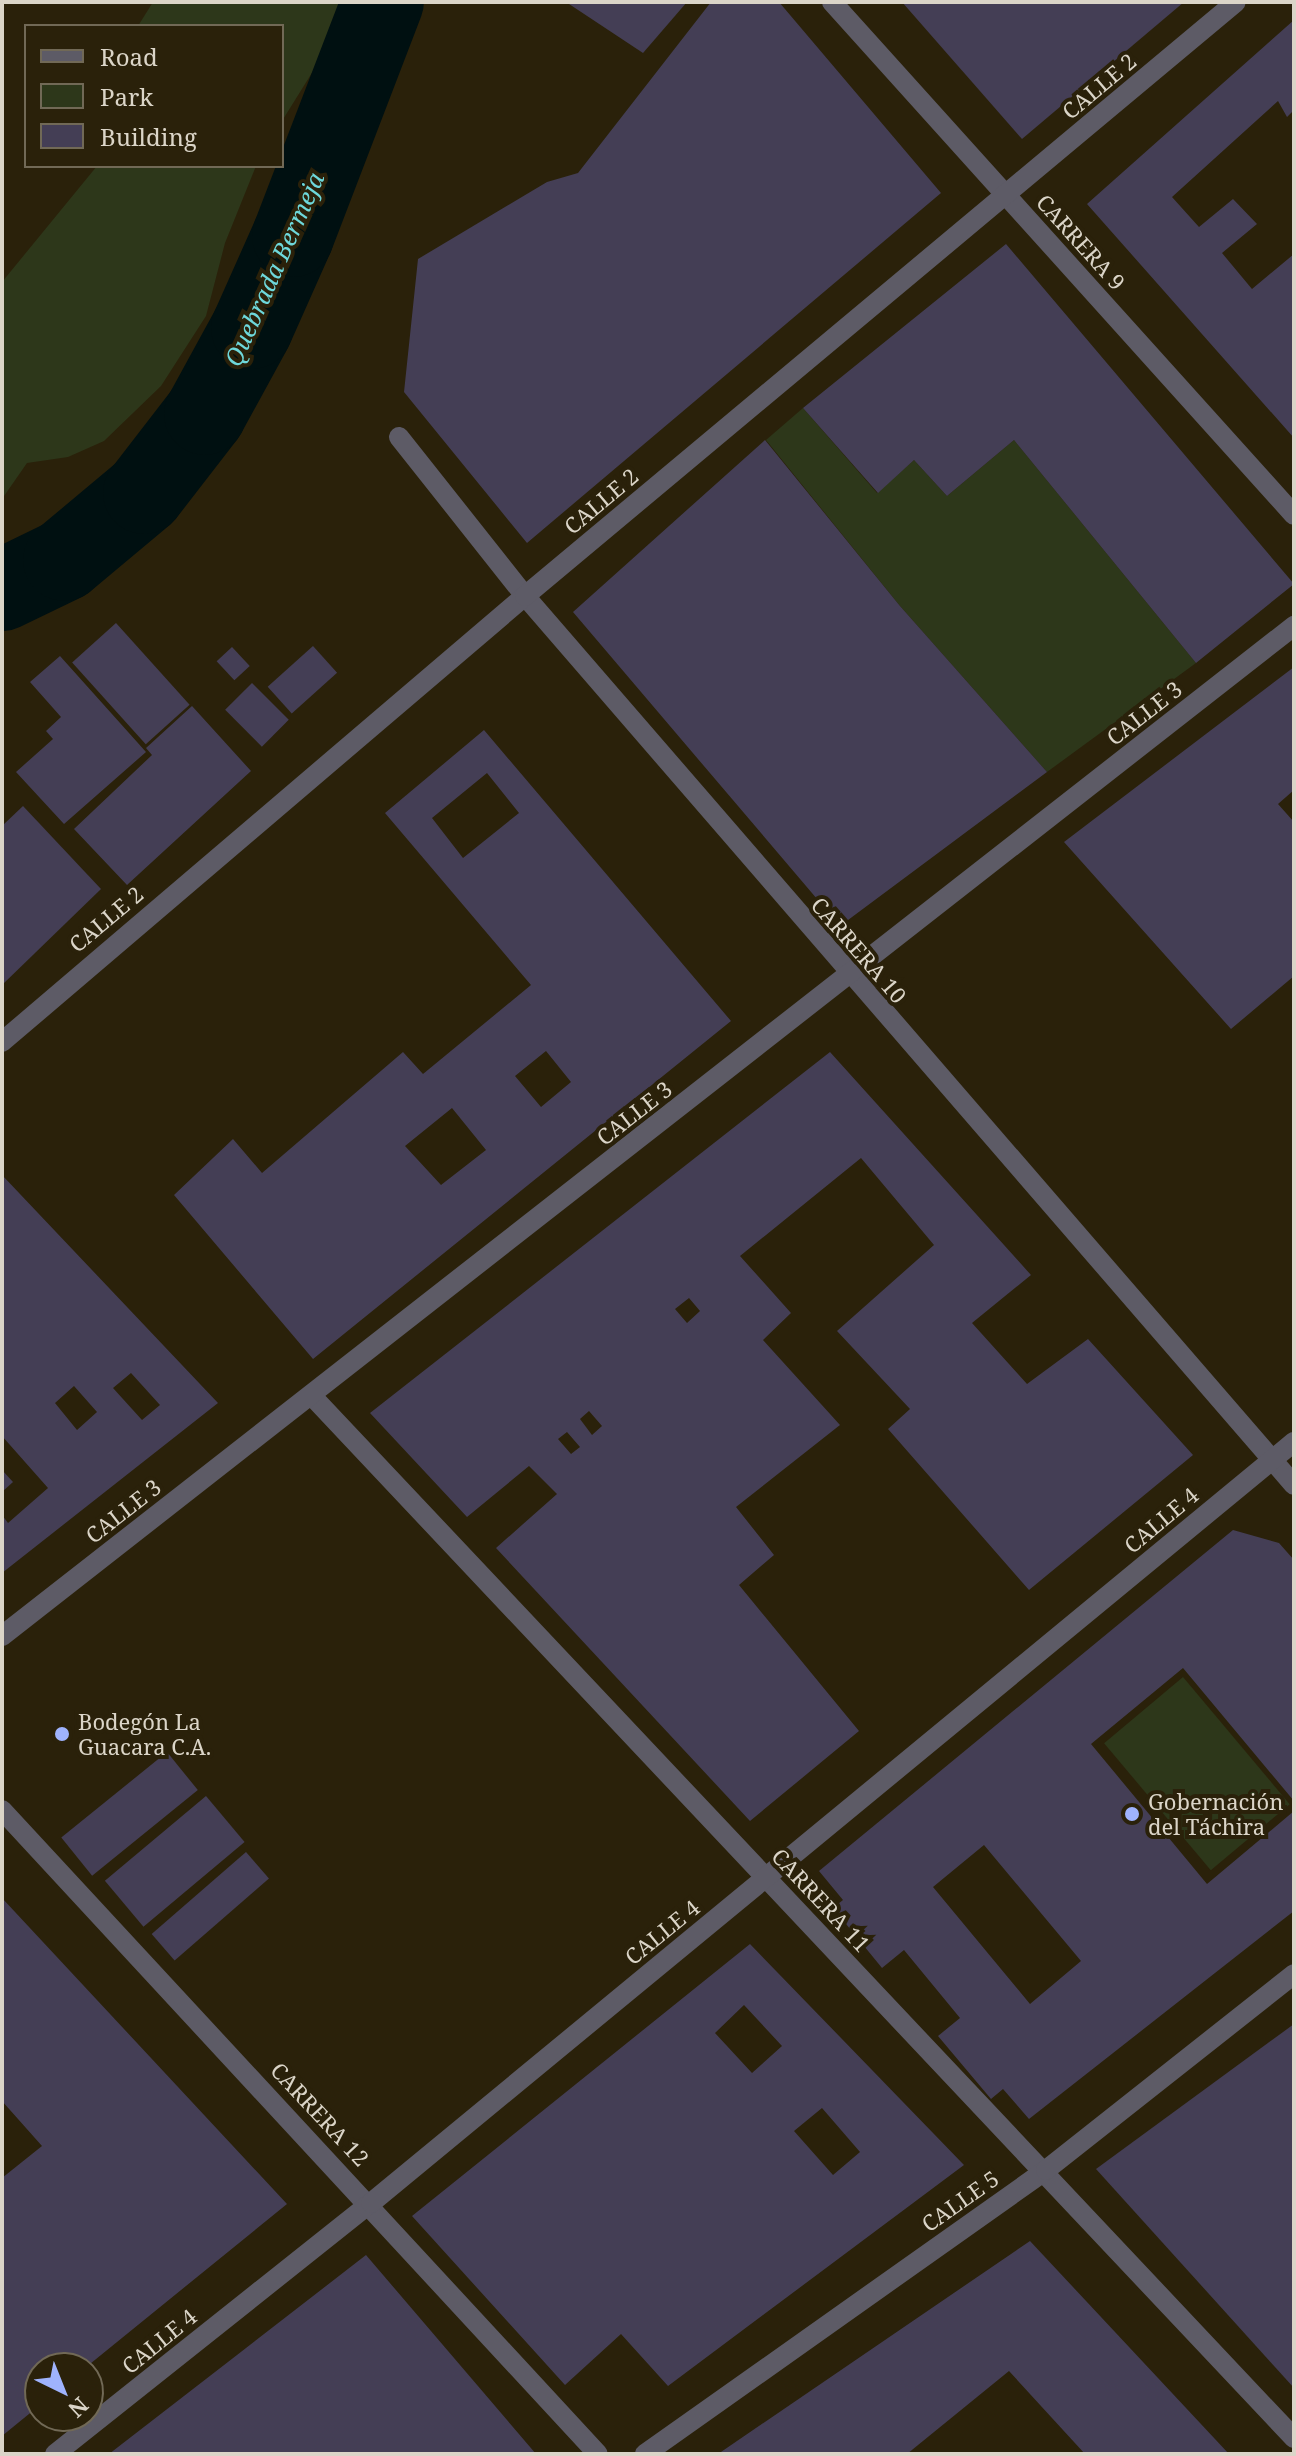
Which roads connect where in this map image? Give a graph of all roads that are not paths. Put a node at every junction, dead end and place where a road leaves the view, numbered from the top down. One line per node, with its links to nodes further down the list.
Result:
1 (832, 2): 3 (street, CARRERA 9)
2 (1236, 2): 3 (street, CALLE 2)
3 (1007, 195): 5 (street, CARRERA 9); 6 (street, CALLE 2)
4 (399, 437): 6 (street, CARRERA 10)
5 (1294, 515)
6 (525, 596): 8 (street, CARRERA 10); 9 (street, CALLE 2)
7 (1294, 626): 8 (street, CALLE 3)
8 (849, 975): 10 (street, CALLE 3); 12 (street, CARRERA 10)
9 (2, 1042)
10 (312, 1396): 14 (street, CALLE 3); 16 (street, CARRERA 11)
11 (1294, 1442): 12 (street, CALLE 4)
12 (1272, 1459): 13 (street, CARRERA 10); 16 (street, CALLE 4)
13 (1294, 1485)
14 (2, 1636)
15 (2, 1810): 19 (street, CARRERA 12)
16 (766, 1877): 18 (street, CARRERA 11); 19 (street, CALLE 4)
17 (1294, 1974): 18 (street, CALLE 5)
18 (1046, 2170): 20 (street, CARRERA 11); 23 (street, CALLE 5)
19 (371, 2203): 21 (street, CALLE 4); 22 (street, CARRERA 12)
20 (1294, 2438)
21 (55, 2454)
22 (598, 2454)
23 (645, 2454)

